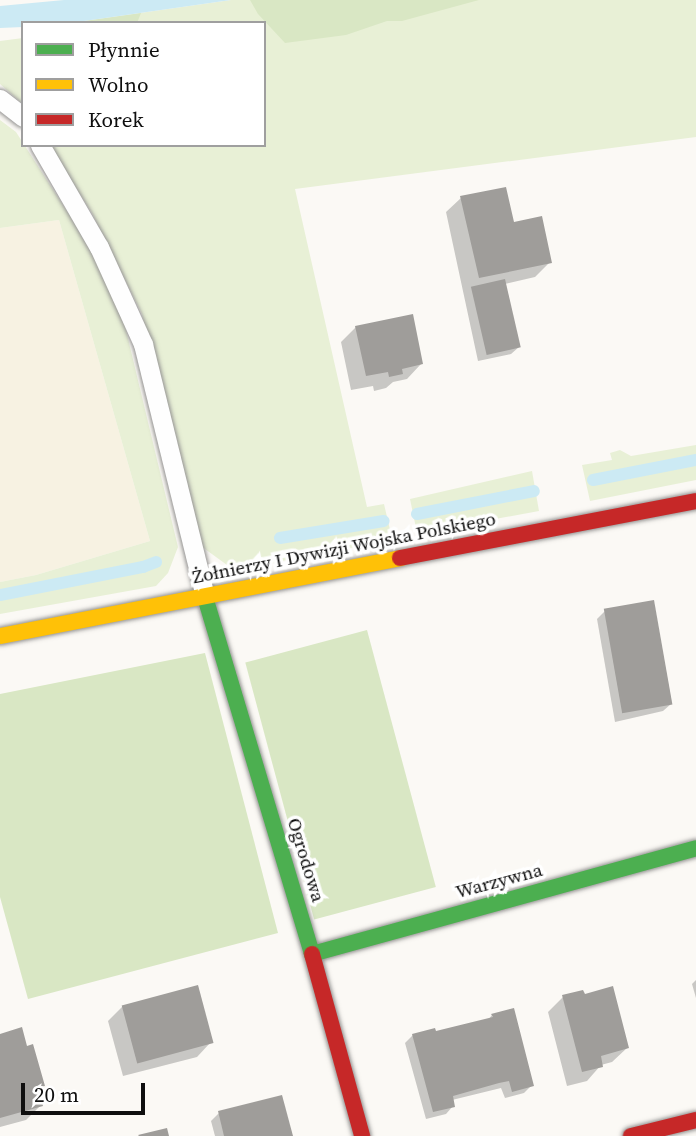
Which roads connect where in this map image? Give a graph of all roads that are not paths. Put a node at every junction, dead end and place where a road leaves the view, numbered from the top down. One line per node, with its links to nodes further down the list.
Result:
1 (0, 99): 2 (lane)
2 (21, 115)
3 (41, 147): 5 (lane)
4 (696, 501): 5 (street, Żołnierzy I Dywizji Wojska Polskiego)
5 (205, 597): 6 (street, Żołnierzy I Dywizji Wojska Polskiego); 8 (street, Ogrodowa)
6 (0, 636)
7 (696, 848): 8 (street, Warzywna)
8 (312, 954): 10 (street, Ogrodowa)
9 (696, 1119): 11 (street)
10 (362, 1136)
11 (631, 1136)

